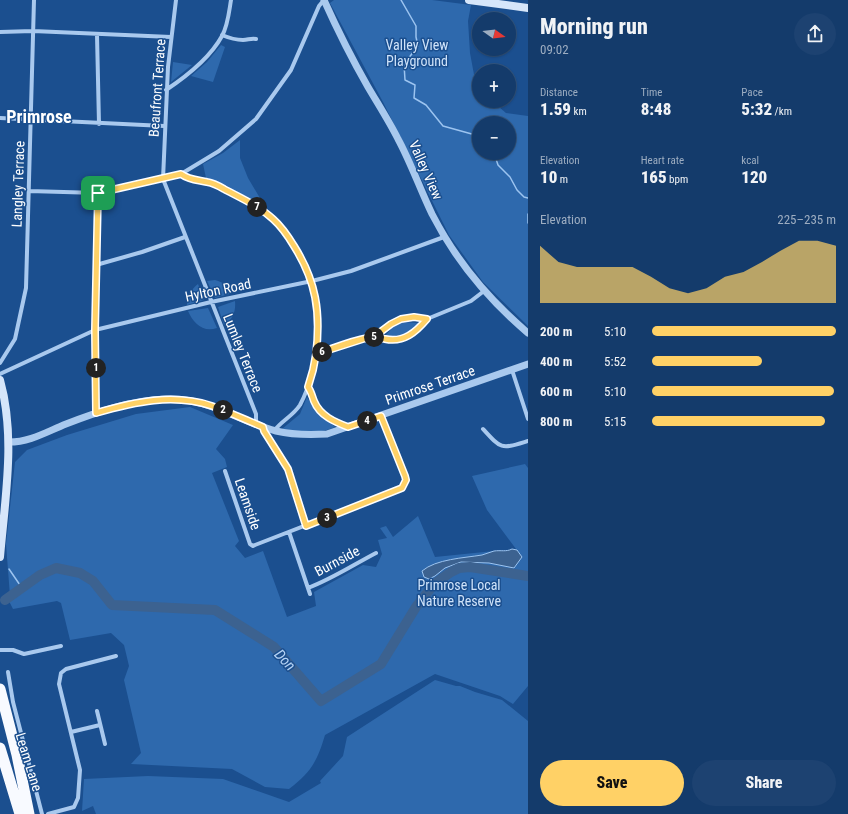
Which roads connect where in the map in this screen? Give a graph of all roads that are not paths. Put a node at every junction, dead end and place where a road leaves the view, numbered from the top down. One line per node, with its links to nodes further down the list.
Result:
1 (34, 0): 8 (street, Langley Terrace)
2 (176, 0): 12 (street, Beaufront Terrace)
3 (231, 0): 11 (street)
4 (324, 0): 19 (street); 24 (street, Valley View)
5 (470, 0): 6 (main road)
6 (481, 1): 7 (main road)
7 (528, 8)
8 (33, 31): 9 (street); 10 (street); 16 (street, Langley Terrace)
9 (0, 32)
10 (97, 35): 12 (street); 17 (street)
11 (222, 35): 13 (street); 14 (street)
12 (171, 37): 14 (street, Beaufront Terrace)
13 (256, 39)
14 (166, 90): 18 (street, Beaufront Terrace)
15 (0, 118): 16 (street)
16 (31, 119): 17 (street); 21 (street, Langley Terrace)
17 (99, 124): 18 (street)
18 (164, 126): 20 (street, Beaufront Terrace)
19 (181, 174): 20 (street); 26 (street)
20 (162, 179): 22 (street); 23 (street, Lumley Terrace)
21 (29, 191): 22 (street); 34 (street, Langley Terrace)
22 (98, 193): 25 (street)
23 (185, 237): 25 (street); 28 (street, Lumley Terrace)
24 (444, 237): 26 (street, Hylton Road); 27 (street, Valley View)
25 (96, 265): 30 (street)
26 (312, 281): 28 (street, Hylton Road); 33 (street)
27 (484, 291): 29 (street); 31 (street, Valley View)
28 (211, 302): 30 (street, Hylton Road); 43 (street, Lumley Terrace)
29 (427, 319): 32 (street); 32 (street)
30 (95, 330): 37 (street, Hylton Road); 40 (street)
31 (528, 333)
32 (375, 336): 33 (street)
33 (316, 354): 39 (street)
34 (0, 363)
35 (528, 364): 36 (street, Primrose Terrace)
36 (514, 370): 41 (street, Primrose Terrace); 42 (street)
37 (0, 374)
38 (0, 380): 48 (main road)
39 (308, 387): 44 (street); 46 (street)
40 (96, 413): 43 (street, Primrose Terrace); 48 (street, Primrose Terrace)
41 (381, 416): 44 (street, Primrose Terrace); 50 (street)
42 (528, 419)
43 (260, 426): 46 (street, Primrose Terrace); 50 (street, Lumley Terrace)
44 (348, 427): 46 (street, Primrose Terrace)
45 (483, 429): 47 (street)
46 (274, 431)
47 (528, 441)
48 (9, 442): 53 (main road)
49 (225, 471): 51 (street, Leamside)
50 (306, 526): 51 (street)
51 (289, 532): 54 (street, Burnside)
52 (376, 553): 54 (street, Burnside)
53 (0, 557)
54 (308, 588): 55 (street, Burnside)
55 (310, 594)
56 (61, 646): 57 (street)
57 (0, 650)
58 (116, 656): 64 (street)
59 (8, 672): 69 (street)
60 (0, 689): 68 (highway)
61 (97, 711): 63 (street)
62 (0, 718): 68 (highway, Leam Lane)
63 (100, 725): 64 (street); 65 (street)
64 (71, 732): 70 (street)
65 (105, 744)
66 (0, 748): 67 (highway, Leam Lane)
67 (20, 814)
68 (29, 814)
69 (42, 814)
70 (48, 814)

